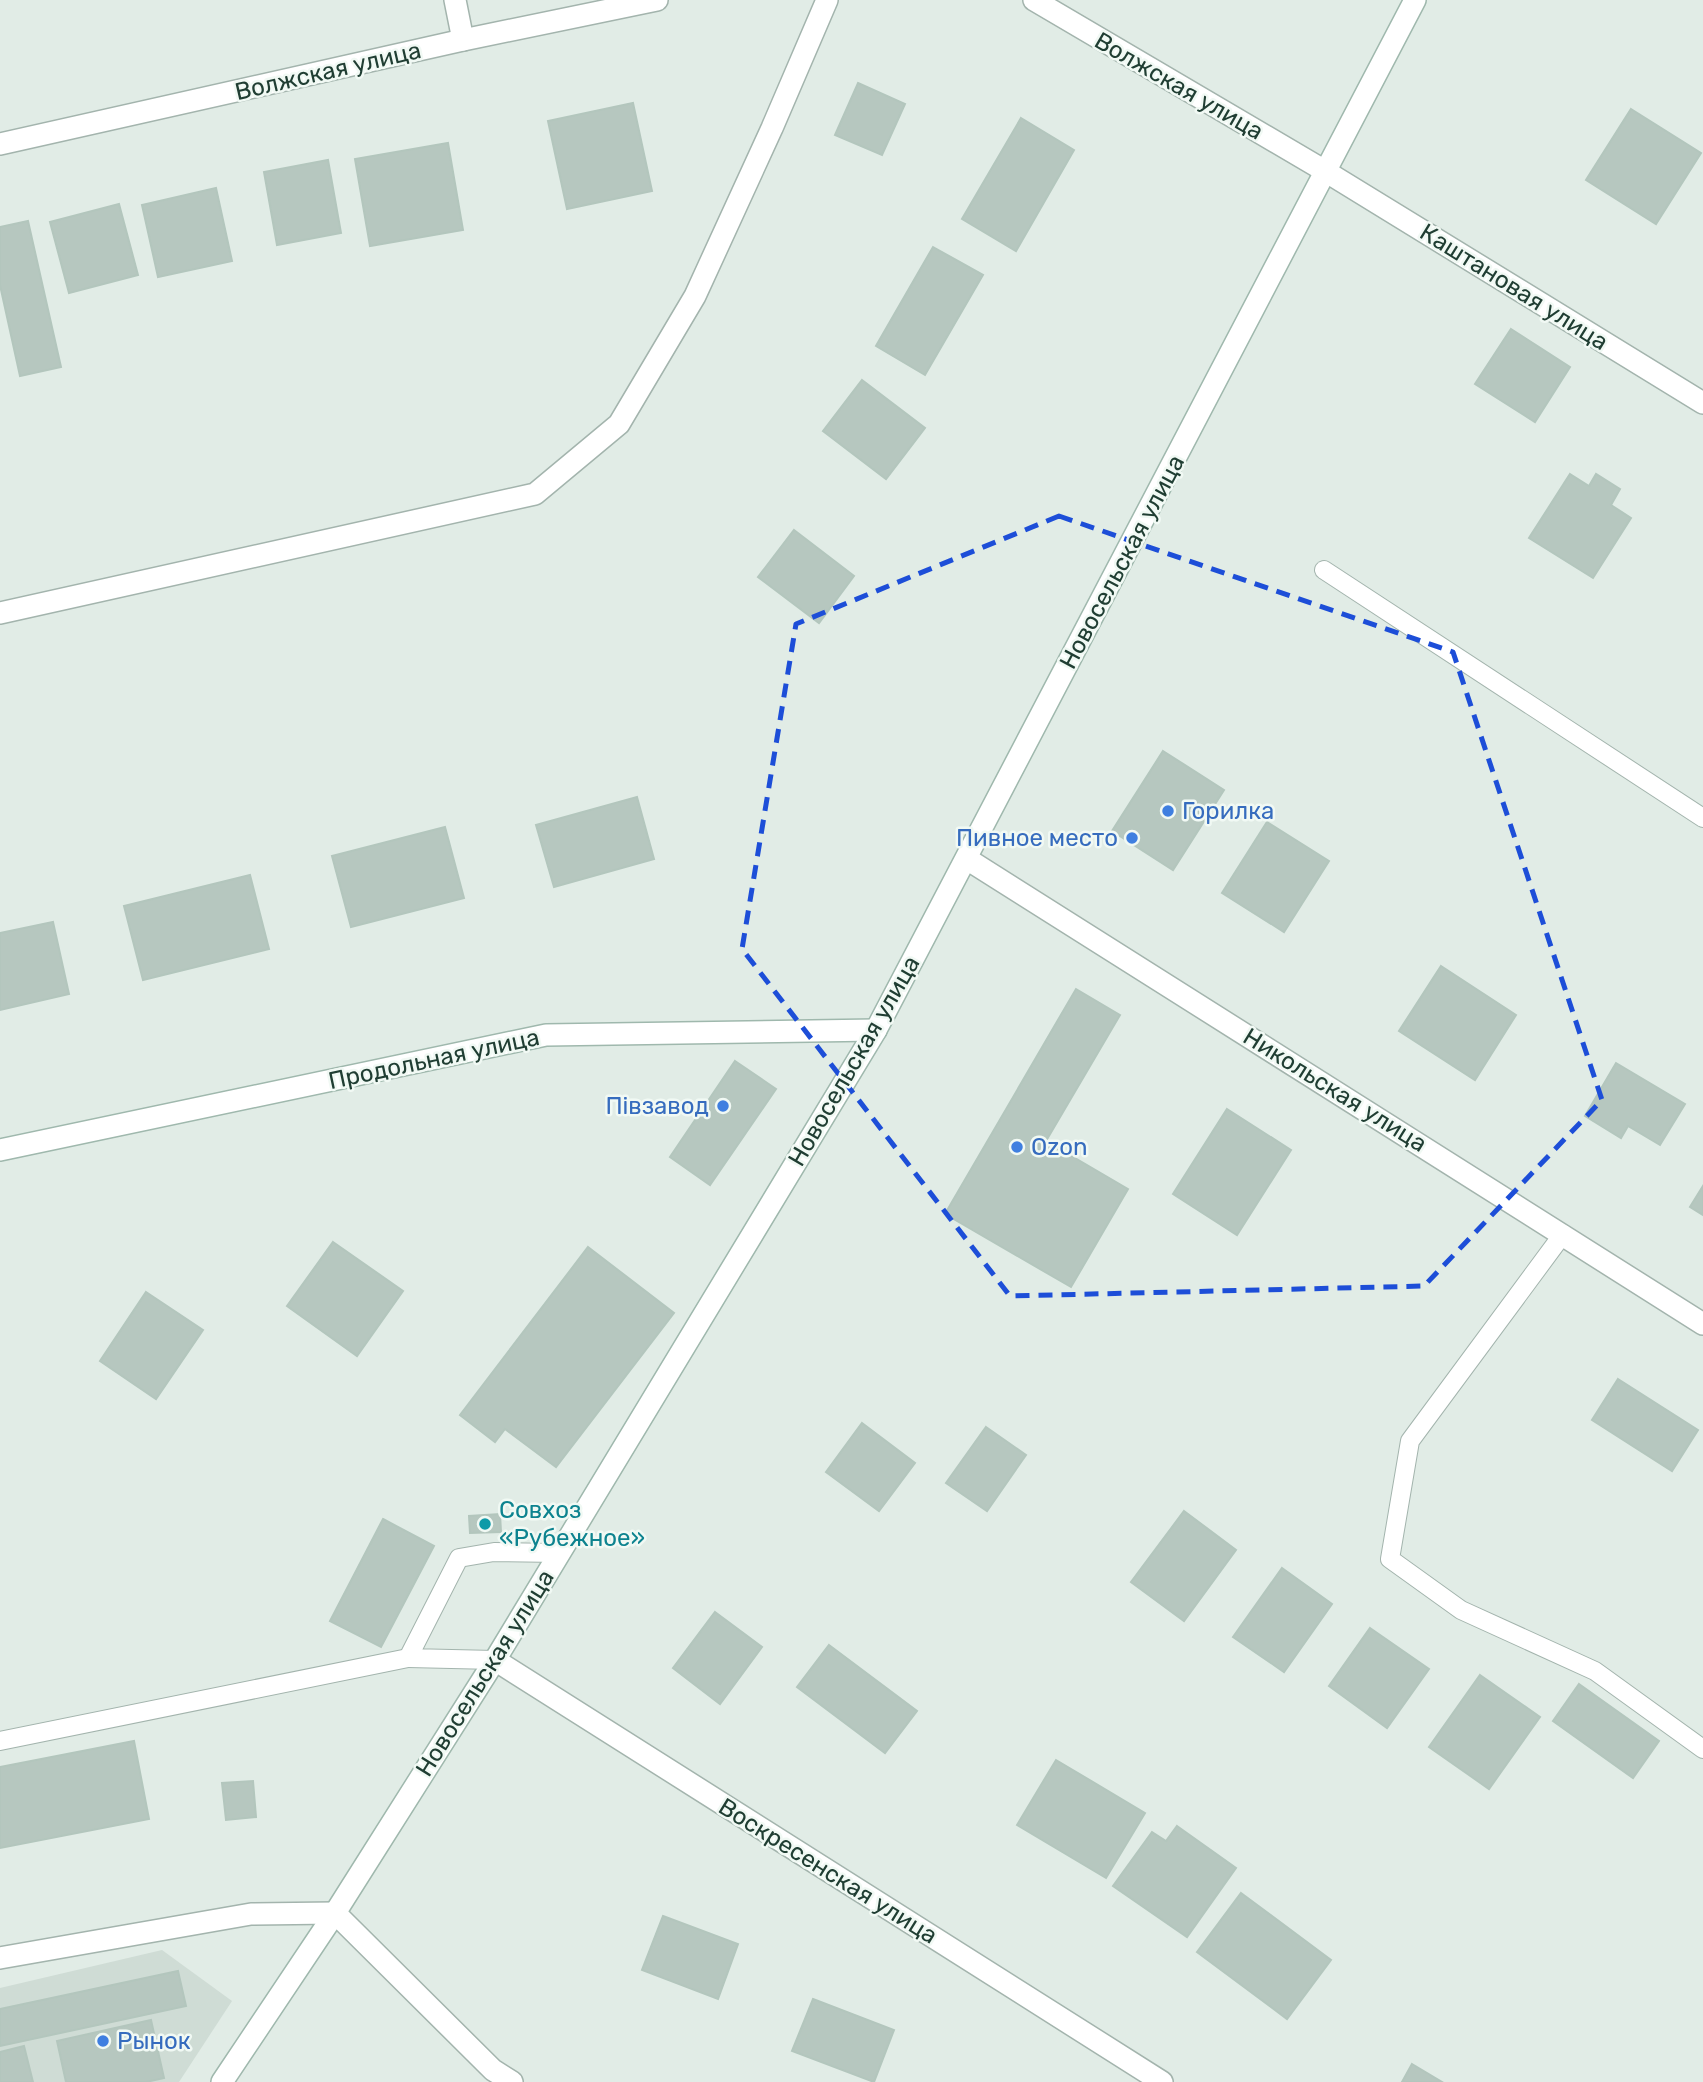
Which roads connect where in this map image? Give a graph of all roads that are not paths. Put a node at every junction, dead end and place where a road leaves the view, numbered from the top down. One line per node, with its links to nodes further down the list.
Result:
1 (455, 0): 6 (street)
2 (657, 0): 6 (street, Волжская улица)
3 (827, 0): 11 (street)
4 (1034, 0): 8 (street, Волжская улица)
5 (1415, 0): 8 (street, Новосельская улица)
6 (464, 40): 7 (street, Волжская улица)
7 (0, 145)
8 (1325, 171): 9 (street, Каштановая улица); 13 (street, Новосельская улица)
9 (1703, 403)
10 (1324, 570): 12 (lane)
11 (0, 613)
12 (1703, 818)
13 (967, 859): 14 (street, Новосельская улица); 16 (street, Никольская улица)
14 (876, 1030): 15 (street, Продольная улица); 18 (street, Новосельская улица)
15 (0, 1150)
16 (1563, 1234): 17 (street, Никольская улица); 22 (lane)
17 (1703, 1324)
18 (559, 1553): 19 (lane); 20 (street, Новосельская улица)
19 (408, 1658): 20 (lane); 21 (lane)
20 (495, 1660): 23 (street, Новосельская улица); 27 (street, Воскресенская улица)
21 (0, 1741)
22 (1703, 1749)
23 (335, 1913): 24 (street); 25 (street, Новосельская улица); 26 (street)
24 (0, 1958)
25 (222, 2082)
26 (512, 2082)
27 (1162, 2082)

